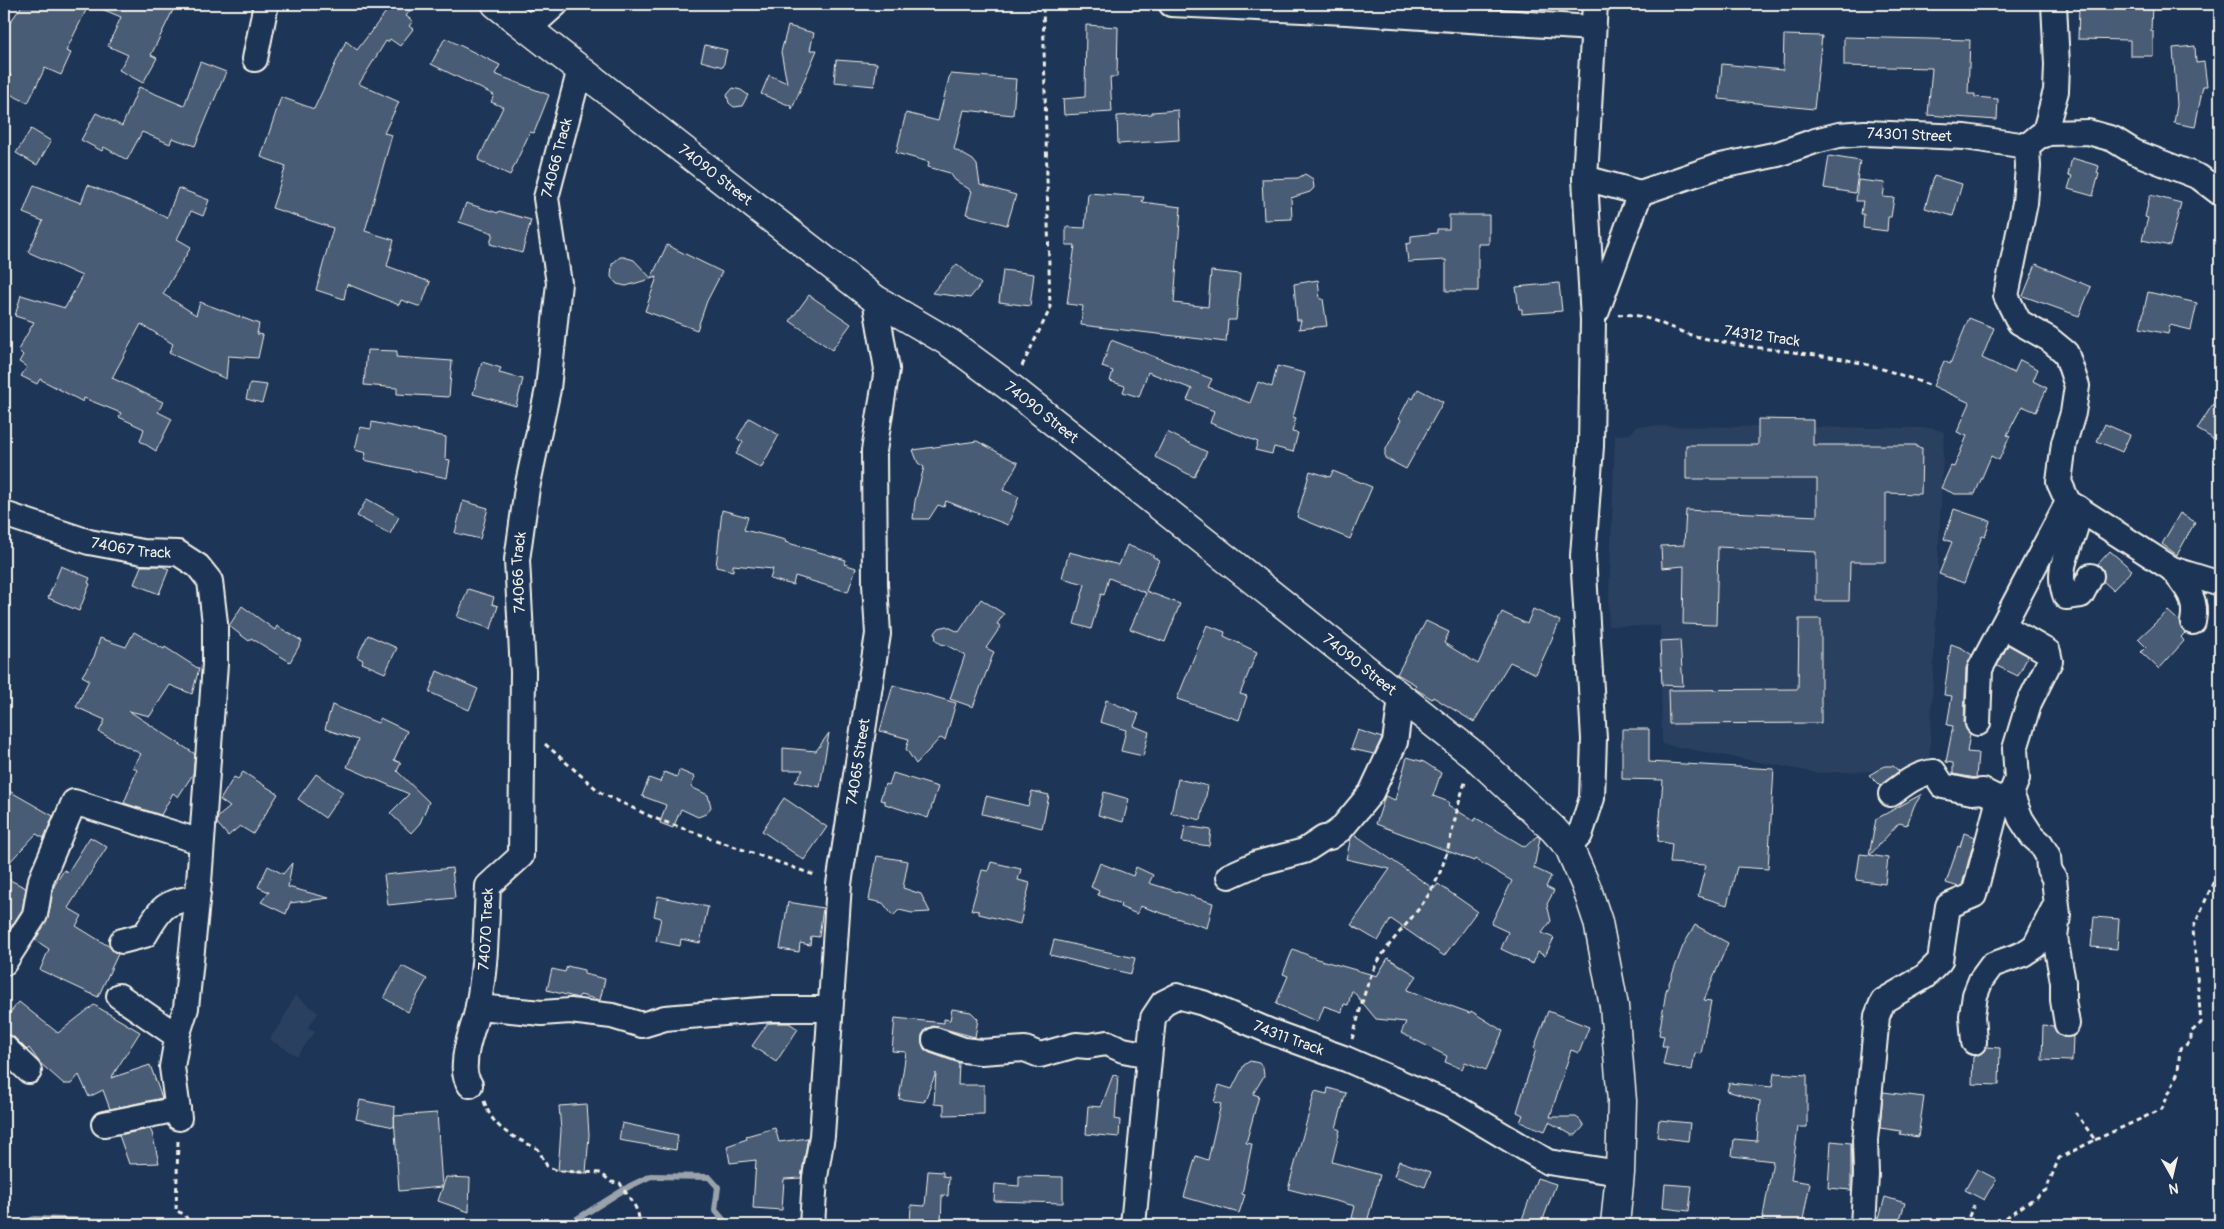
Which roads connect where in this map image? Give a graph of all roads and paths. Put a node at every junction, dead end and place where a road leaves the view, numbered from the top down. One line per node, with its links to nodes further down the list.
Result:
1 (266, 4): 10 (street)
2 (496, 4): 9 (street, 74090 Street)
3 (556, 4): 9 (street)
4 (1044, 4): 19 (path)
5 (1171, 4): 8 (street)
6 (1595, 4): 8 (street)
7 (2054, 4): 12 (street)
8 (1592, 28): 13 (street)
9 (528, 29): 11 (street, 74090 Street)
10 (255, 60)
11 (580, 70): 16 (street, 74090 Street); 29 (street, 74066 Track)
12 (2036, 141): 14 (street, 74301 Street); 15 (street, 74301 Street); 20 (street)
13 (1585, 178): 14 (street); 17 (street)
14 (1640, 193): 17 (street)
15 (2220, 193)
16 (875, 299): 19 (street, 74090 Street); 37 (street, 74065 Street)
17 (1593, 320): 18 (path, 74312 Track); 34 (street)
18 (1929, 385)
19 (1011, 388): 27 (street, 74090 Street)
20 (2073, 505): 22 (street); 23 (street); 26 (street)
21 (4, 514): 33 (street, 74067 Track)
22 (2172, 569): 24 (street); 25 (street)
23 (2091, 576)
24 (2220, 584)
25 (2192, 622)
26 (2003, 626): 28 (street); 32 (street)
27 (1401, 698): 30 (street, 74090 Street); 36 (street)
28 (1978, 724)
29 (524, 725): 37 (path); 45 (street, 74070 Track)
30 (1475, 756): 34 (street, 74090 Street); 53 (path)
31 (1891, 794): 32 (street)
32 (2005, 797): 39 (street); 67 (street)
33 (201, 842): 38 (street, 74067 Track); 42 (street)
34 (1569, 847): 60 (street, 74090 Street)
35 (2220, 867): 59 (path)
36 (1228, 876)
37 (839, 884): 46 (street, 74065 Street)
38 (197, 897): 40 (street); 48 (street, 74067 Track)
39 (2057, 902): 41 (street); 43 (street)
40 (122, 941)
41 (2031, 948): 43 (street); 50 (street)
42 (5, 959)
43 (2061, 976): 47 (street)
44 (119, 996): 48 (street)
45 (478, 1007): 46 (street); 55 (street, 74070 Track)
46 (830, 1009): 64 (street, 74065 Street)
47 (2067, 1024)
48 (178, 1036): 56 (street, 74067 Track)
49 (935, 1040): 52 (street)
50 (1974, 1042)
51 (4, 1046): 54 (street)
52 (1149, 1055): 53 (street, 74311 Track); 65 (street, 74311 Track)
53 (1346, 1059): 60 (street, 74311 Track)
54 (29, 1071)
55 (468, 1082): 63 (path)
56 (179, 1113): 58 (street); 62 (path)
57 (2076, 1113): 59 (path)
58 (104, 1124)
59 (2095, 1140): 69 (path)
60 (1620, 1173): 66 (street, 74090 Street)
61 (1974, 1205): 68 (path)
62 (191, 1225)
63 (639, 1225)
64 (812, 1225)
65 (1133, 1225)
66 (1615, 1225)
67 (1863, 1225)
68 (1965, 1225)
69 (2000, 1225)

